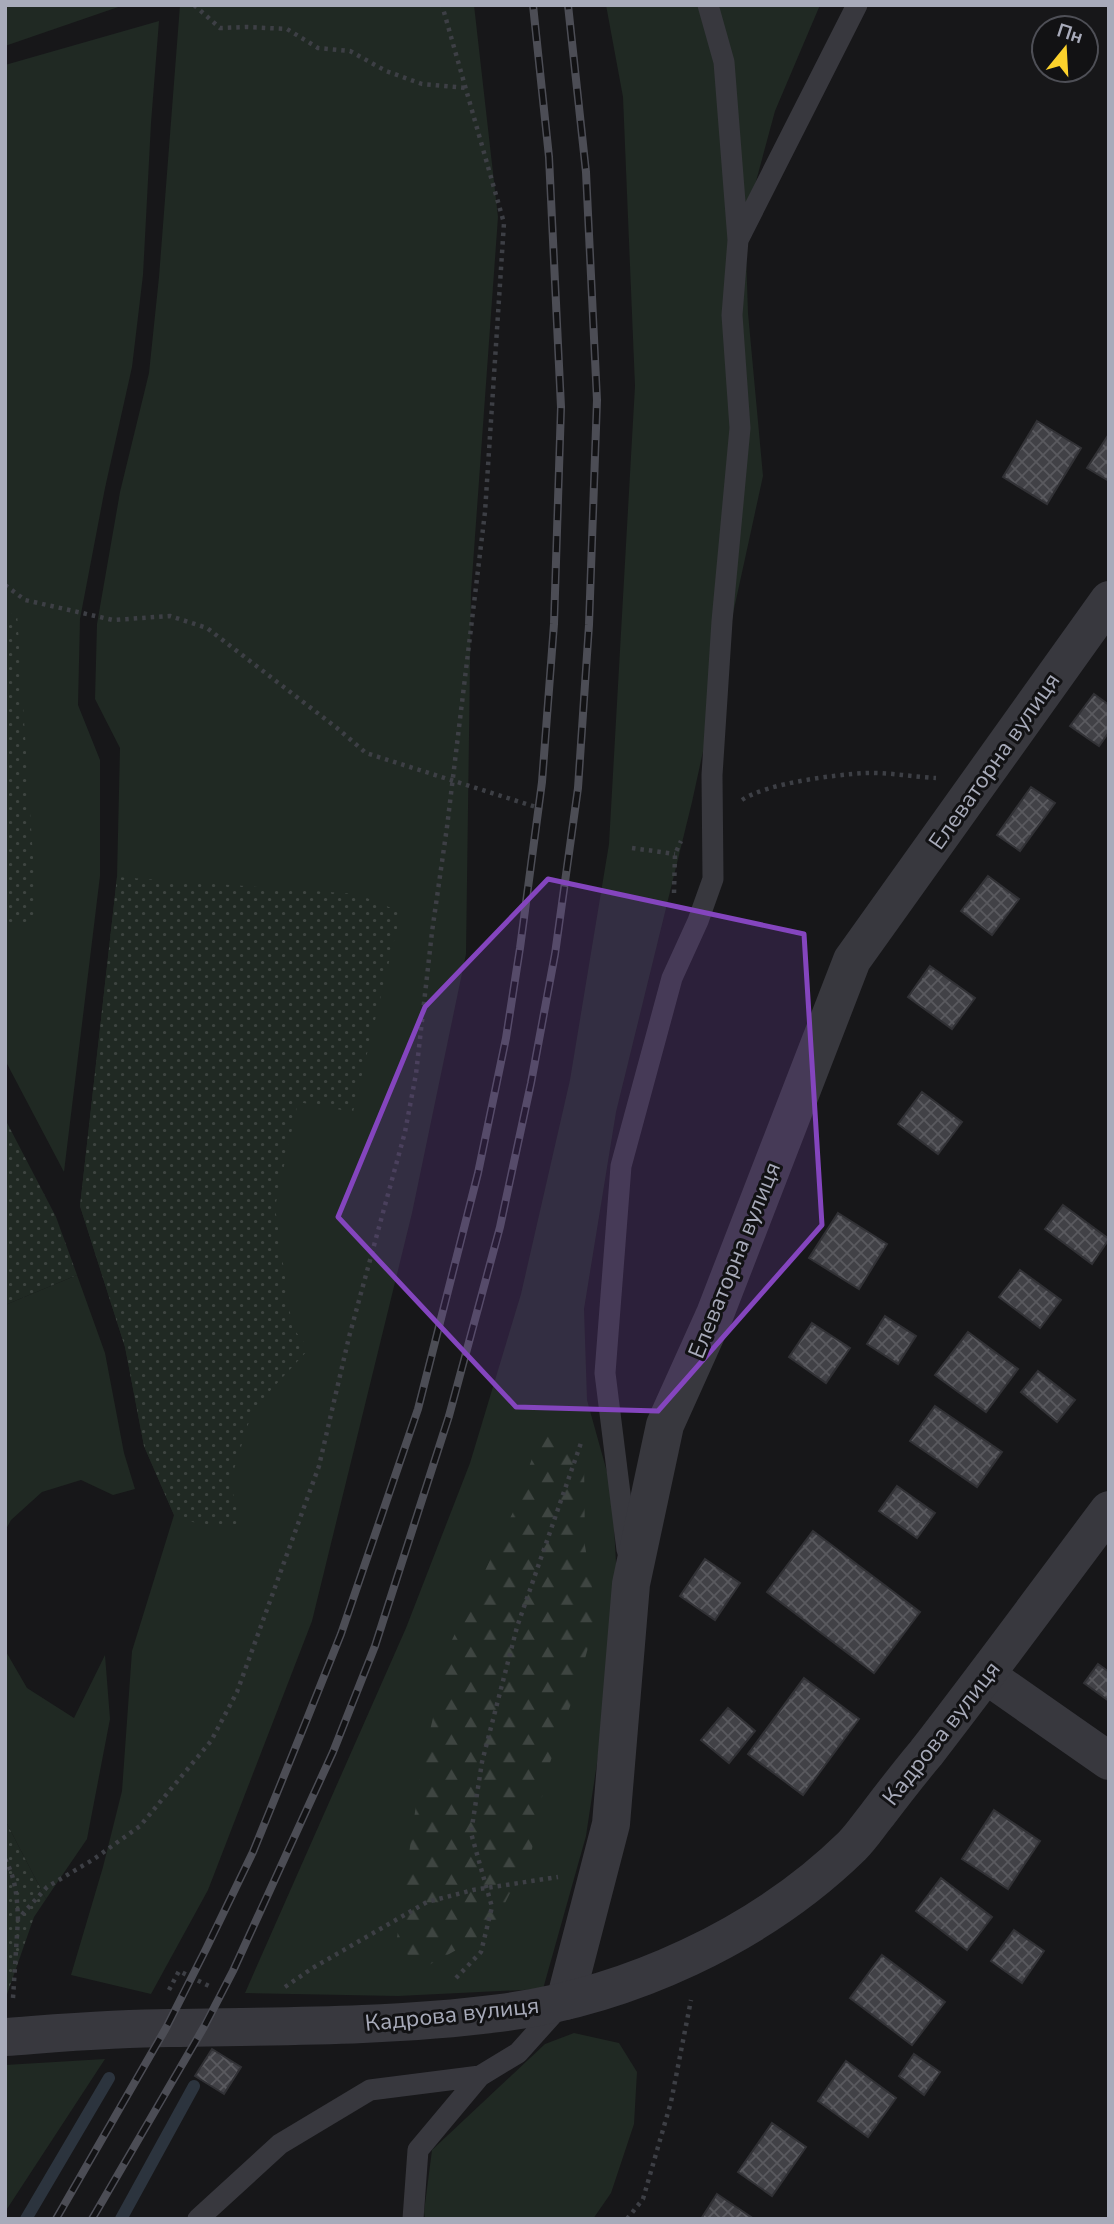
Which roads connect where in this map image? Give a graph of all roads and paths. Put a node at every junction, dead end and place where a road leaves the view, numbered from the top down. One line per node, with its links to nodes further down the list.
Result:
1 (194, 5): 5 (path)
2 (442, 5): 5 (path)
3 (708, 5): 6 (lane)
4 (857, 5): 6 (lane)
5 (466, 88): 9 (path)
6 (738, 240): 12 (lane)
7 (5, 584): 9 (path)
8 (1109, 600): 10 (street, Елеваторна вулиця)
9 (453, 780): 11 (path); 23 (path)
10 (979, 782): 12 (path); 17 (street, Елеваторна вулиця)
11 (539, 808)
12 (713, 821): 17 (lane)
13 (632, 848): 14 (path)
14 (675, 854)
15 (583, 1437): 22 (path)
16 (1109, 1510): 18 (street, Кадрова вулиця)
17 (631, 1584): 21 (street, Елеваторна вулиця)
18 (986, 1675): 19 (street); 24 (street, Кадрова вулиця)
19 (1109, 1760)
20 (5, 1859): 23 (path)
21 (599, 1868): 22 (path); 28 (street, Елеваторна вулиця)
22 (487, 1888): 25 (path); 29 (path)
23 (18, 1919): 30 (path)
24 (701, 1951): 28 (street, Кадрова вулиця); 34 (path)
25 (283, 1989)
26 (221, 1992): 27 (path)
27 (164, 2000)
28 (565, 2001): 29 (street, Кадрова вулиця); 31 (lane)
29 (415, 2022): 30 (street, Кадрова вулиця)
30 (7, 2037)
31 (480, 2076): 32 (lane); 33 (lane)
32 (198, 2219)
33 (413, 2219)
34 (627, 2219)

